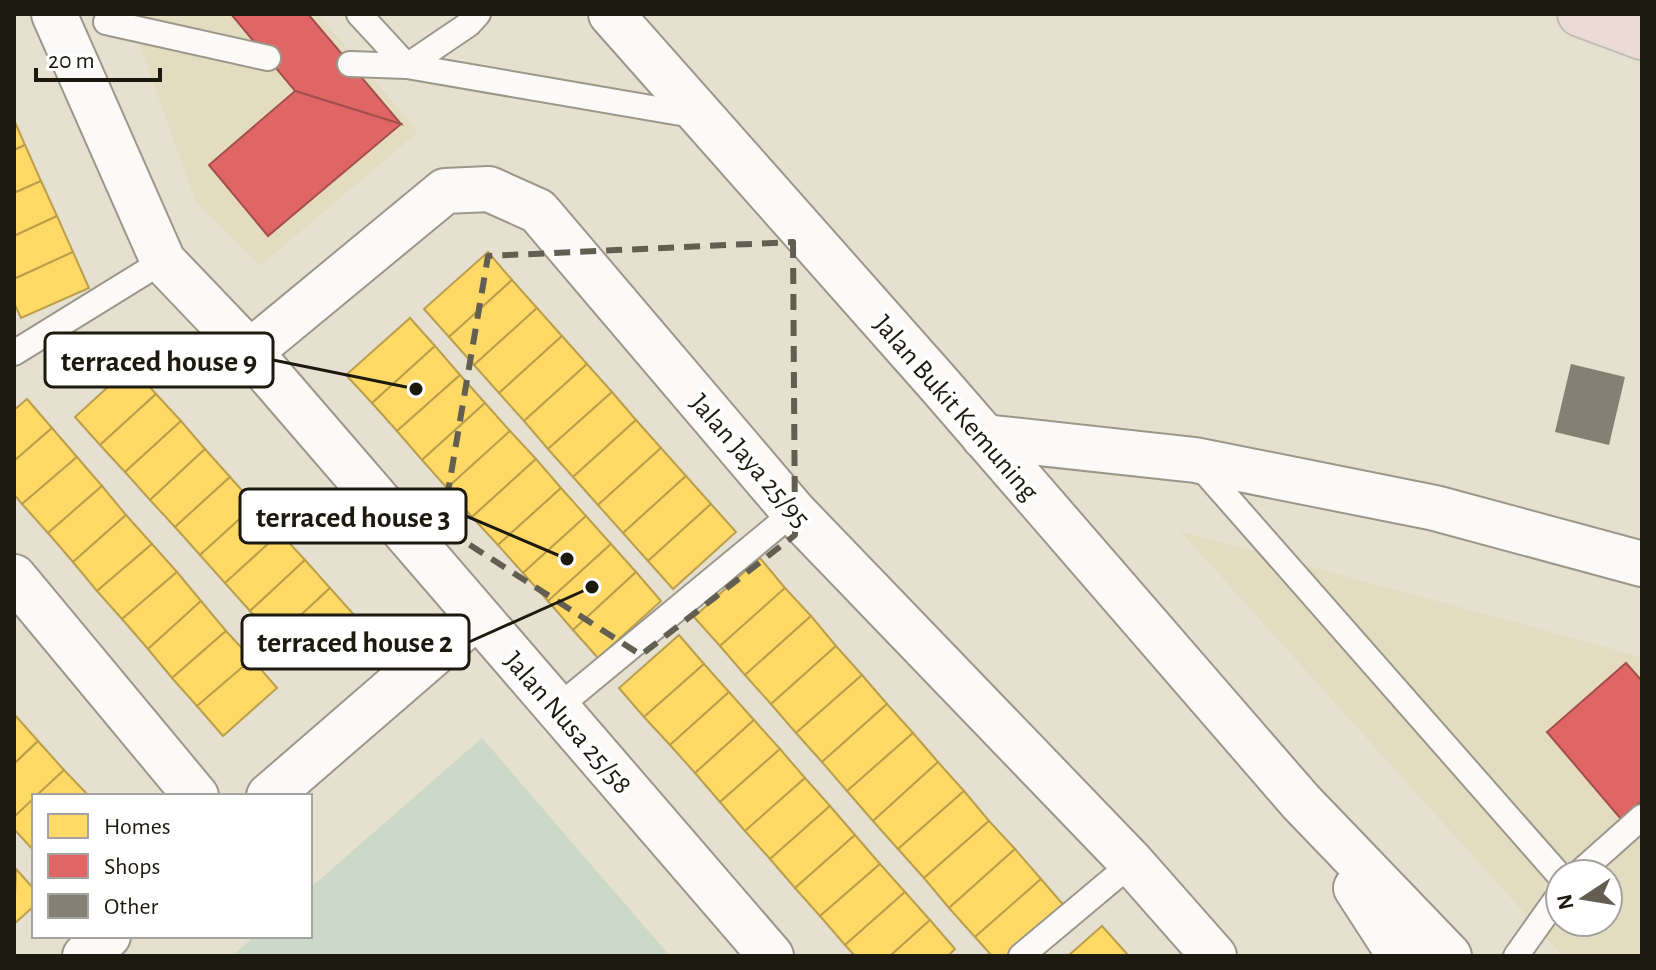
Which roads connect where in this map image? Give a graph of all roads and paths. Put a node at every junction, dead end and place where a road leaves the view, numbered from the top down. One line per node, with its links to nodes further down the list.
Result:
1 (359, 14): 10 (lane)
2 (478, 14): 10 (lane)
3 (611, 14): 11 (street, Jalan Bukit Kemuning)
4 (1580, 14): 7 (highway)
5 (114, 18): 6 (lane); 8 (lane)
6 (60, 30): 12 (street, Jalan Nusa 25/58)
7 (1642, 37)
8 (268, 58)
9 (350, 64): 10 (lane)
10 (407, 66): 11 (lane)
11 (700, 116): 15 (street, Jalan Bukit Kemuning)
12 (163, 261): 13 (street, Jalan Nusa 25/58); 14 (lane)
13 (250, 352): 17 (street, Jalan Jaya 25/95); 20 (street, Jalan Nusa 25/58)
14 (14, 353)
15 (984, 437): 16 (street); 24 (street, Jalan Bukit Kemuning)
16 (1195, 460): 18 (street); 26 (lane)
17 (794, 512): 21 (lane); 28 (street, Jalan Jaya 25/95)
18 (1642, 564)
19 (14, 577): 22 (street)
20 (477, 616): 21 (street, Jalan Nusa 25/58); 23 (street)
21 (557, 708): 32 (street, Jalan Nusa 25/58)
22 (194, 794)
23 (271, 794)
24 (1301, 802): 35 (street, Jalan Bukit Kemuning); 36 (street, Jalan Bukit Kemuning)
25 (1642, 817): 27 (lane)
26 (1544, 858)
27 (1596, 858)
28 (1132, 863): 33 (lane); 34 (street, Jalan Jaya 25/95)
29 (1544, 917): 37 (lane)
30 (106, 938): 31 (street)
31 (85, 956)
32 (771, 956)
33 (1021, 956)
34 (1214, 956)
35 (1400, 956)
36 (1449, 956)
37 (1516, 956)

